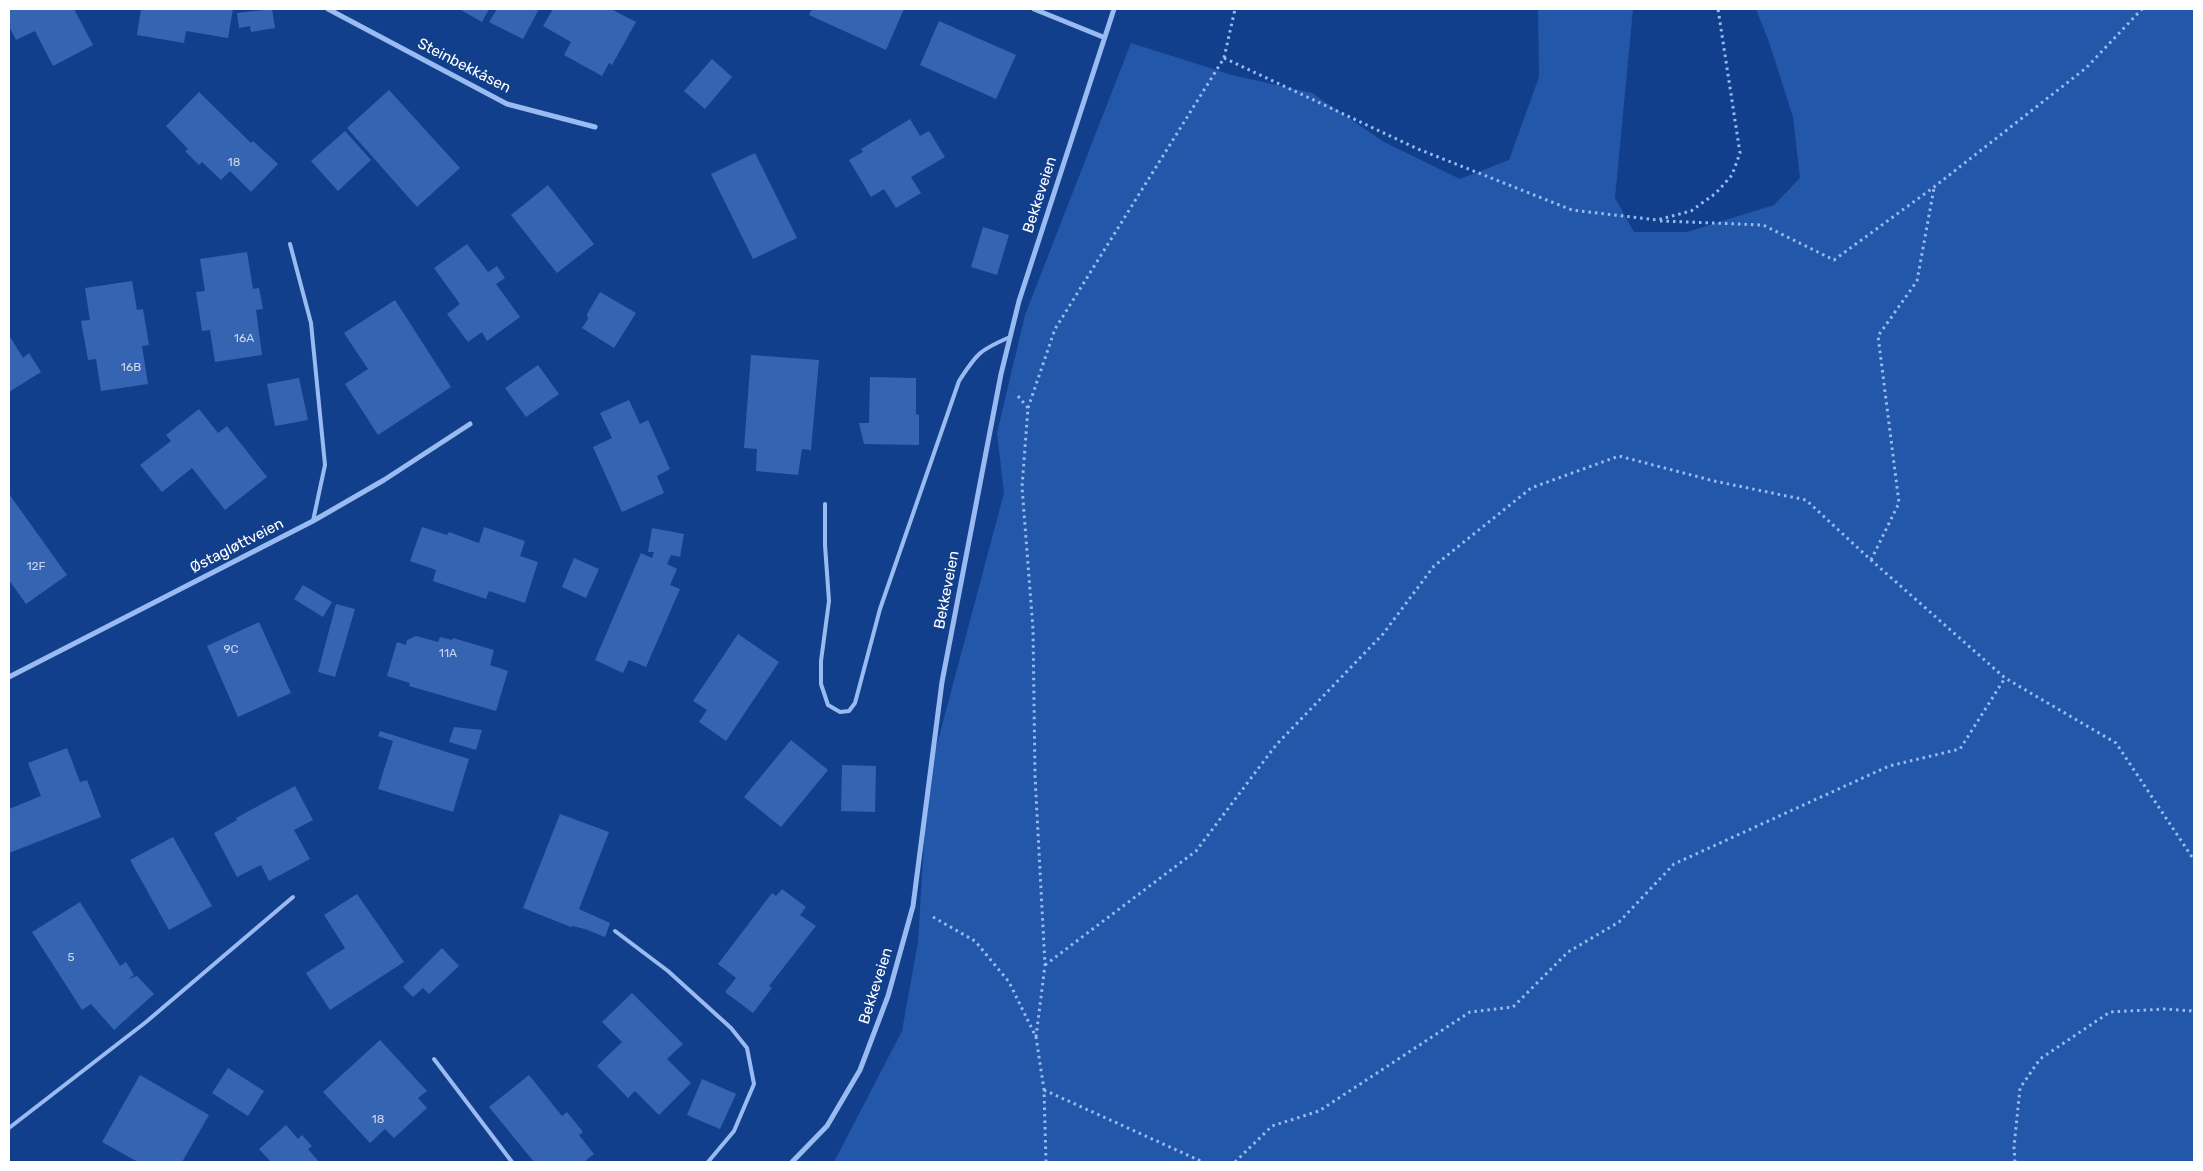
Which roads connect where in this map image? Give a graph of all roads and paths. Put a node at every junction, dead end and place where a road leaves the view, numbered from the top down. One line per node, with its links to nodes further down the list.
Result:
1 (328, 9): 9 (street, Steinbekkåsen)
2 (1034, 9): 7 (street)
3 (1114, 9): 7 (street, Bekkeveien)
4 (1236, 9): 8 (path)
5 (1718, 9): 11 (path)
6 (2142, 9): 10 (path)
7 (1103, 37): 13 (street, Bekkeveien)
8 (1224, 58): 11 (path); 24 (path)
9 (595, 127)
10 (1934, 187): 11 (path); 17 (path)
11 (1657, 220)
12 (290, 244): 16 (lane)
13 (1010, 337): 15 (lane); 22 (street, Bekkeveien)
14 (470, 424): 16 (street, Østagløttveien)
15 (825, 504)
16 (312, 521): 18 (street, Østagløttveien)
17 (1871, 560): 19 (path); 24 (path)
18 (9, 678)
19 (2005, 678): 20 (path); 35 (path)
20 (2194, 860)
21 (294, 897): 29 (lane)
22 (913, 906): 26 (path); 32 (street, Bekkeveien)
23 (615, 931): 31 (lane)
24 (1045, 965): 26 (path)
25 (2194, 1011): 36 (path)
26 (1036, 1037): 28 (path)
27 (434, 1059): 30 (lane)
28 (1044, 1090): 33 (path); 34 (path)
29 (9, 1128)
30 (512, 1162)
31 (708, 1162)
32 (792, 1162)
33 (1046, 1162)
34 (1203, 1162)
35 (1236, 1162)
36 (2015, 1162)

